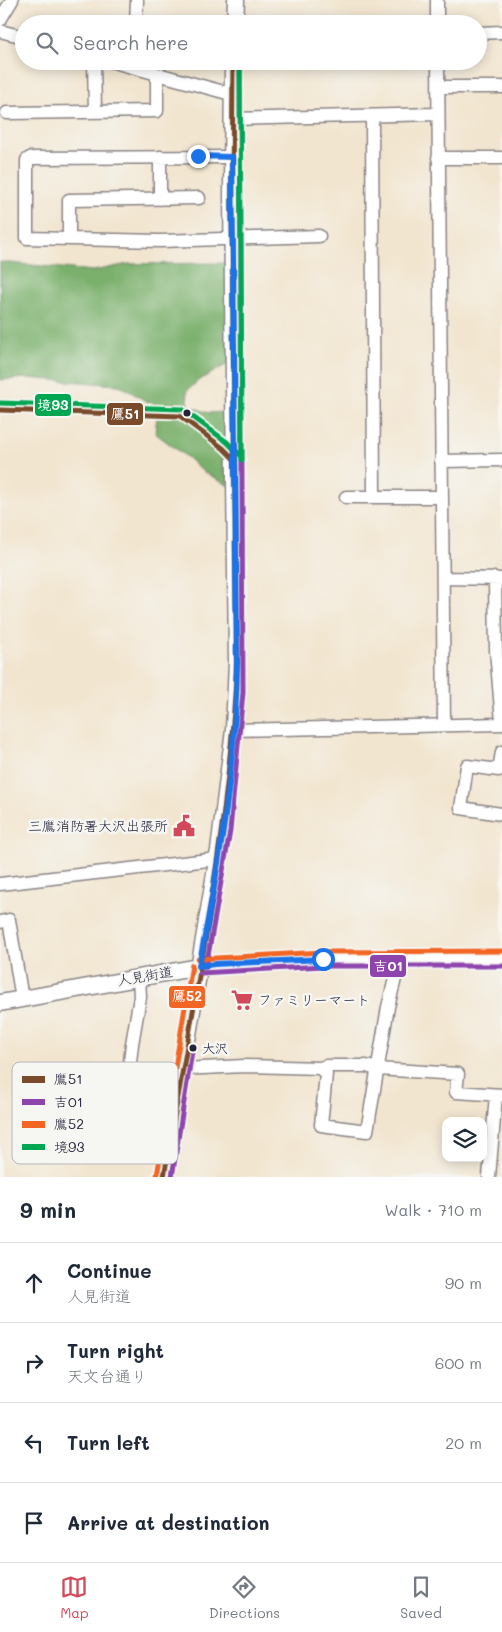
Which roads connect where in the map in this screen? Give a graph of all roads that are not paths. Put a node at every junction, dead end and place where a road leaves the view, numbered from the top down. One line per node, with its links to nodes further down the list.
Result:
1 (12, 0): 8 (street)
2 (137, 0): 5 (street)
3 (236, 0): 6 (main road)
4 (437, 0): 7 (street)
5 (136, 15)
6 (235, 15)
7 (437, 15)
8 (0, 20)
9 (0, 31): 12 (street)
10 (502, 32): 11 (street)
11 (487, 33)
12 (15, 35)
13 (94, 70): 21 (street)
14 (148, 70): 17 (street)
15 (232, 70): 20 (main road)
16 (438, 70): 19 (street)
17 (157, 74): 20 (street); 21 (street)
18 (502, 87): 19 (street)
19 (438, 88): 23 (street)
20 (231, 94): 25 (main road)
21 (95, 112): 22 (street)
22 (7, 113)
23 (438, 114): 24 (street); 28 (street)
24 (372, 116): 25 (street); 38 (street)
25 (232, 119): 27 (main road)
26 (160, 157): 27 (street); 31 (street); 33 (street)
27 (232, 157): 34 (main road)
28 (438, 158): 29 (street); 36 (street)
29 (502, 158)
30 (199, 198): 31 (street)
31 (160, 199): 33 (street)
32 (319, 236): 34 (street)
33 (69, 238): 34 (street)
34 (232, 240): 44 (main road)
35 (502, 460): 36 (street)
36 (441, 461): 39 (street)
37 (346, 497): 38 (street)
38 (374, 497): 39 (street)
39 (442, 497): 40 (street)
40 (442, 578): 41 (street); 43 (street)
41 (499, 578): 42 (street)
42 (502, 723): 43 (street)
43 (444, 726): 44 (street)
44 (234, 730): 47 (main road)
45 (502, 752): 46 (street)
46 (501, 814)
47 (218, 859): 48 (street); 52 (main road)
48 (0, 884)
49 (0, 922): 54 (street)
50 (400, 958): 51 (main road, 人見街道); 52 (main road, 人見街道); 58 (street)
51 (502, 958)
52 (199, 966): 53 (main road, 人見街道); 57 (main road)
53 (139, 977): 54 (main road, 人見街道); 56 (street)
54 (22, 999): 55 (main road, 人見街道)
55 (0, 1003)
56 (130, 1062)
57 (182, 1069): 59 (street); 60 (main road)
58 (377, 1069): 59 (street); 59 (street); 61 (street)
59 (323, 1071)
60 (178, 1092)
61 (499, 1095): 64 (street)
62 (166, 1164): 63 (main road)
63 (164, 1177)
64 (488, 1177)

